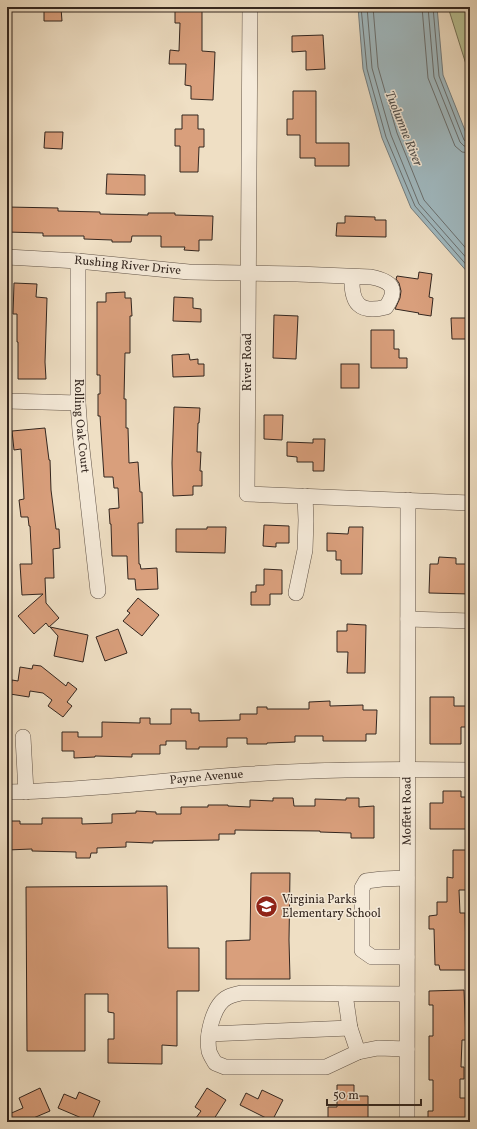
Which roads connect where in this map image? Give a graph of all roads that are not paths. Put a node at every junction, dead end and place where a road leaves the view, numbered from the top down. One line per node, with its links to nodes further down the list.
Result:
1 (250, 7): 4 (street, River Road)
2 (7, 257): 3 (street, Rushing River Drive)
3 (78, 261): 4 (street, Rushing River Drive); 7 (street, Rolling Oak Court)
4 (248, 274): 5 (street, Rushing River Drive); 8 (street, River Road)
5 (352, 277)
6 (7, 401): 7 (street)
7 (78, 403): 11 (street, Rolling Oak Court)
8 (305, 496): 9 (street, River Road); 12 (street)
9 (408, 500): 10 (street, River Road); 13 (street, Moffett Road)
10 (470, 503)
11 (98, 591)
12 (296, 593)
13 (408, 618): 14 (street); 16 (street, Moffett Road)
14 (470, 622)
15 (23, 737): 19 (street)
16 (407, 769): 17 (street, Payne Avenue); 19 (street, Payne Avenue); 20 (street, Moffett Road)
17 (470, 770)
18 (7, 792): 19 (street, Payne Avenue)
19 (26, 792)
20 (407, 878): 21 (street, Moffett Road); 21 (street)
21 (407, 957): 23 (street, Moffett Road)
22 (345, 994): 23 (street); 24 (street); 25 (street)
23 (407, 994): 26 (street, Moffett Road)
24 (350, 1028): 25 (street); 27 (street)
25 (209, 1034): 27 (street)
26 (407, 1049): 27 (street); 28 (street, Moffett Road)
27 (358, 1052)
28 (407, 1122)

